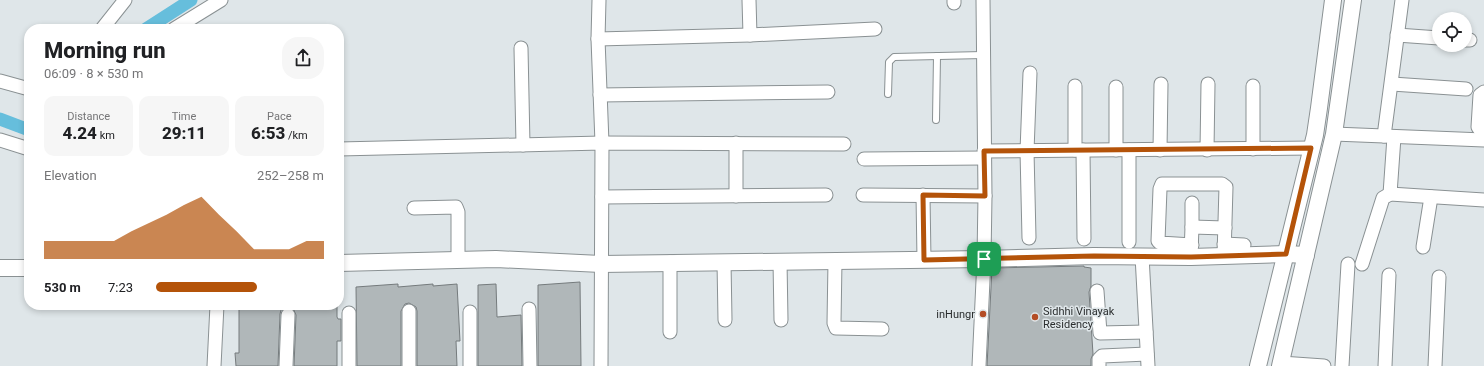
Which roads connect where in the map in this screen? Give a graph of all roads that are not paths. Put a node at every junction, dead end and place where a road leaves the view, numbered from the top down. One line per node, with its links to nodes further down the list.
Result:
1 (125, 0): 9 (street)
2 (221, 0): 10 (street)
3 (599, 0): 15 (street)
4 (749, 0): 12 (street)
5 (983, 0): 18 (street)
6 (1333, 0): 44 (street)
7 (1353, 0): 35 (street)
8 (1402, 0): 13 (street)
9 (106, 24)
10 (182, 24)
11 (876, 29): 12 (street)
12 (750, 35): 15 (street)
13 (1397, 35): 14 (street); 23 (street)
14 (1432, 38)
15 (598, 39): 32 (street)
16 (521, 48): 42 (street)
17 (937, 56): 18 (lane); 31 (lane); 33 (lane)
18 (984, 56): 53 (street)
19 (1030, 73): 52 (street)
20 (0, 81): 27 (street)
21 (1161, 84): 50 (street)
22 (1208, 84): 51 (street)
23 (1392, 84): 28 (street); 36 (street)
24 (1074, 86): 47 (street)
25 (1253, 86): 46 (street)
26 (1116, 87): 48 (street)
27 (24, 88)
28 (1466, 89)
29 (828, 92): 32 (street)
30 (1484, 92): 34 (street)
31 (888, 94)
32 (600, 95): 39 (street)
33 (936, 120)
34 (1484, 130)
35 (1334, 134): 36 (street); 76 (street)
36 (1389, 136): 38 (street); 55 (street)
37 (0, 140): 43 (street)
38 (1484, 140)
39 (602, 143): 40 (street); 42 (street); 61 (street)
40 (736, 143): 41 (street); 59 (street)
41 (844, 144)
42 (522, 145): 45 (street)
43 (24, 147)
44 (1311, 148): 46 (street); 75 (street)
45 (344, 149)
46 (1253, 149): 51 (street)
47 (1079, 150): 48 (street); 52 (street); 69 (street)
48 (1116, 150): 49 (street)
49 (1129, 150): 50 (street); 70 (street)
50 (1160, 150): 51 (street)
51 (1207, 150)
52 (1027, 151): 53 (street); 68 (street)
53 (984, 154): 54 (street); 60 (street)
54 (864, 159)
55 (1390, 194): 62 (street); 88 (street)
56 (826, 195): 59 (street)
57 (863, 195): 58 (street)
58 (923, 195): 60 (street); 80 (street)
59 (736, 196): 61 (street)
60 (985, 196): 78 (street)
61 (602, 197): 86 (street)
62 (1431, 197): 63 (street); 72 (street)
63 (1484, 200)
64 (1192, 203): 66 (street)
65 (414, 208): 79 (street)
66 (1192, 228): 67 (street); 74 (street)
67 (1225, 228): 73 (street); 74 (street)
68 (1029, 238)
69 (1084, 239)
70 (1129, 242)
71 (1244, 245): 73 (street)
72 (1423, 247)
73 (1224, 250): 74 (street); 75 (street)
74 (1191, 251): 77 (street)
75 (1286, 254): 76 (street); 116 (street)
76 (1306, 255): 106 (street)
77 (1142, 256): 78 (street); 104 (street)
78 (984, 259): 80 (street); 114 (street)
79 (458, 260): 85 (street); 86 (street)
80 (924, 260): 82 (street)
81 (780, 261): 82 (street); 84 (street); 101 (street)
82 (835, 261): 102 (street)
83 (670, 262): 84 (street); 86 (street); 103 (street)
84 (724, 262): 100 (street)
85 (344, 264)
86 (601, 264): 113 (street)
87 (1348, 264): 118 (street)
88 (1362, 264)
89 (0, 268): 90 (street)
90 (24, 268)
91 (1389, 275): 119 (street)
92 (1439, 277): 120 (street)
93 (1097, 290): 104 (street)
94 (529, 309): 112 (street)
95 (218, 310): 107 (street)
96 (410, 311): 110 (street)
97 (470, 312): 111 (street)
98 (349, 313): 109 (street)
99 (288, 314): 108 (street)
100 (725, 320)
101 (781, 320)
102 (882, 329)
103 (670, 332)
104 (1146, 332): 105 (street)
105 (1148, 360): 115 (street)
106 (1280, 365): 117 (street)
107 (214, 366)
108 (286, 366)
109 (349, 366)
110 (410, 366)
111 (470, 366)
112 (530, 366)
113 (601, 366)
114 (979, 366)
115 (1099, 366)
116 (1258, 366)
117 (1324, 366)
118 (1342, 366)
119 (1385, 366)
120 (1435, 366)

